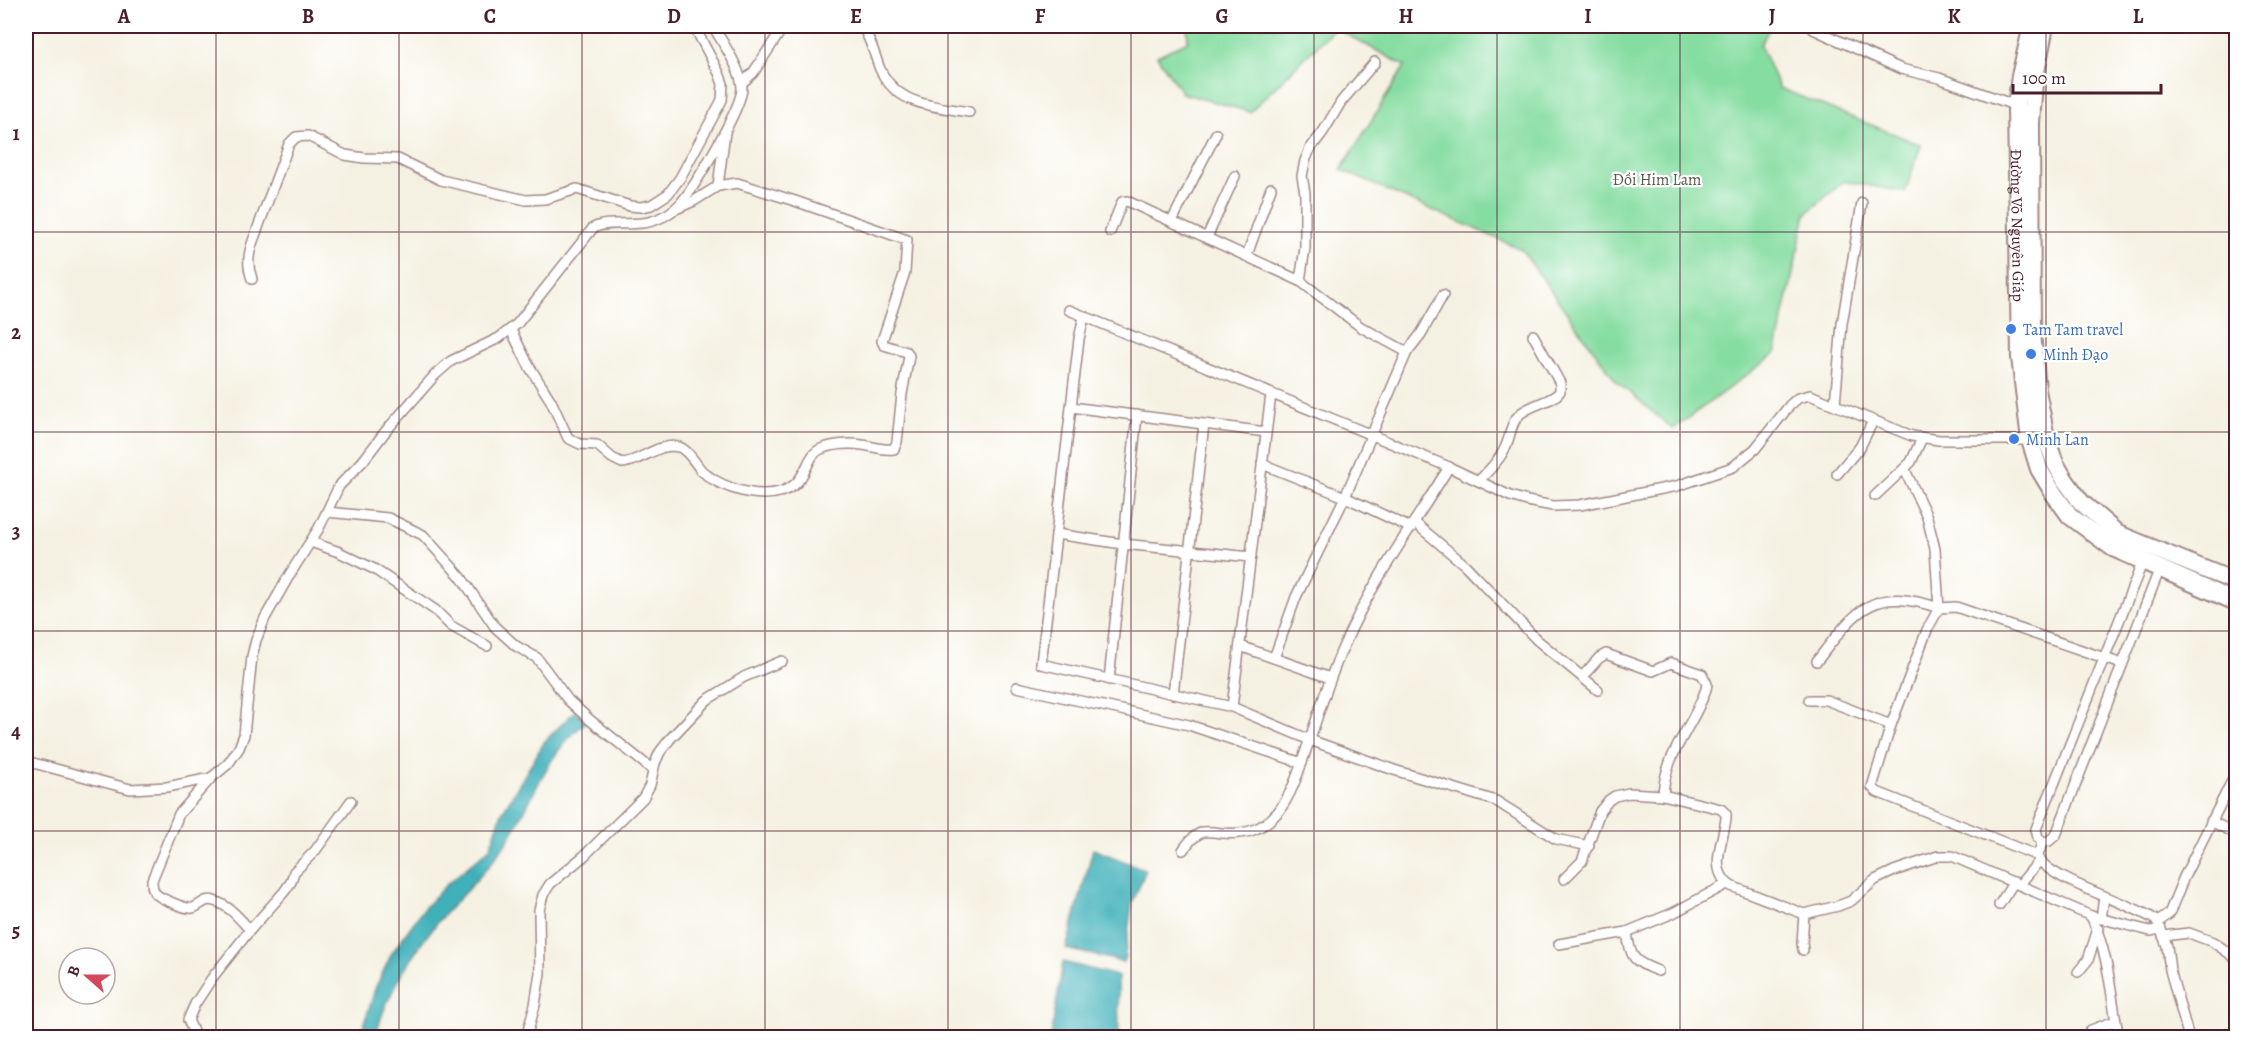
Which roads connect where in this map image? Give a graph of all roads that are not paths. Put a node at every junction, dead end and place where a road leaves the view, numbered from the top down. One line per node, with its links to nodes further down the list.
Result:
1 (693, 26): 19 (street)
2 (713, 26): 9 (street)
3 (784, 26): 9 (street)
4 (862, 26): 11 (street)
5 (2032, 26): 10 (highway, Đường Võ Nguyên Giáp)
6 (2045, 26): 10 (highway, Đường Võ Nguyên Giáp)
7 (1813, 29): 10 (street)
8 (1375, 62): 25 (street)
9 (742, 83): 12 (street)
10 (2024, 108): 41 (highway, Đường Võ Nguyên Giáp)
11 (969, 112)
12 (725, 130): 15 (street); 18 (street)
13 (1216, 134): 20 (street)
14 (1235, 176): 22 (street)
15 (718, 186): 18 (street); 29 (street)
16 (1271, 188): 23 (street)
17 (1862, 203): 33 (street)
18 (674, 210): 19 (street)
19 (621, 214): 24 (street); 29 (street)
20 (1172, 221): 21 (street); 22 (street)
21 (1110, 232)
22 (1207, 237): 23 (street)
23 (1247, 255): 25 (street)
24 (252, 279)
25 (1300, 281): 31 (street)
26 (1443, 295): 31 (street)
27 (1069, 310): 28 (street)
28 (1084, 316): 32 (street); 34 (street)
29 (511, 330): 49 (street)
30 (1533, 335): 46 (street)
31 (1407, 352): 39 (street)
32 (1271, 394): 38 (street); 39 (street)
33 (1835, 404): 36 (street); 46 (street)
34 (1071, 407): 35 (street); 51 (street)
35 (1137, 415): 37 (street); 53 (street)
36 (1873, 421): 40 (street); 45 (street)
37 (1204, 424): 38 (street); 54 (street)
38 (1266, 432): 42 (street)
39 (1372, 435): 43 (street); 48 (street)
40 (1922, 438): 41 (street); 44 (street)
41 (2038, 439): 56 (highway, Đường Võ Nguyên Giáp); 58 (highway, Đường Võ Nguyên Giáp)
42 (1262, 464): 48 (street); 55 (street)
43 (1449, 466): 46 (street); 50 (street)
44 (1905, 470): 47 (street); 60 (street)
45 (1837, 474)
46 (1479, 481)
47 (1875, 496)
48 (1345, 497): 50 (street); 64 (street)
49 (327, 512): 52 (street); 82 (street)
50 (1413, 526): 68 (street); 69 (street)
51 (1056, 534): 53 (street); 70 (street)
52 (311, 542): 61 (street); 84 (street)
53 (1123, 544): 54 (street); 70 (street)
54 (1190, 551): 55 (street); 73 (street)
55 (1251, 557): 62 (street)
56 (2143, 561): 57 (highway, Đường Võ Nguyên Giáp); 63 (street)
57 (2160, 568): 59 (highway, Đường Võ Nguyên Giáp); 67 (street)
58 (2236, 582)
59 (2236, 602)
60 (1939, 608): 63 (street); 65 (street); 76 (street)
61 (487, 646)
62 (1240, 646): 64 (street); 75 (street)
63 (2105, 657): 67 (street); 78 (street)
64 (1274, 658): 69 (street)
65 (1816, 661)
66 (782, 662): 82 (street)
67 (2122, 664): 81 (street)
68 (1582, 677): 72 (street); 85 (street)
69 (1330, 678): 77 (street)
70 (1109, 680): 73 (street)
71 (1017, 687): 80 (street)
72 (1598, 690)
73 (1173, 694): 75 (street)
74 (1809, 700): 76 (street)
75 (1232, 707): 77 (street)
76 (1891, 725): 92 (street)
77 (1310, 740): 80 (street); 90 (street)
78 (2065, 758): 81 (street); 89 (street)
79 (26, 761): 84 (street)
80 (1302, 763): 91 (street)
81 (2084, 766): 89 (street)
82 (653, 770): 112 (street)
83 (2236, 773): 87 (street)
84 (211, 778): 101 (street)
85 (1663, 795): 90 (street); 95 (street)
86 (351, 801): 101 (street)
87 (2211, 821): 88 (street); 100 (street)
88 (2236, 834)
89 (2042, 842): 92 (street)
90 (1589, 846): 93 (street)
91 (1183, 850)
92 (2039, 858): 94 (street); 96 (street)
93 (1564, 879)
94 (2017, 883): 97 (street); 98 (street); 99 (street)
95 (1727, 884): 98 (street); 103 (street)
96 (2104, 897): 99 (street); 100 (street)
97 (1999, 905)
98 (1804, 914): 105 (street)
99 (2096, 917): 100 (street); 102 (street)
100 (2161, 929): 106 (street); 114 (street)
101 (250, 930): 111 (street)
102 (2097, 930): 108 (street); 109 (street)
103 (1628, 932): 104 (street); 107 (street)
104 (1559, 944)
105 (1803, 950)
106 (2236, 958)
107 (1658, 971)
108 (2078, 972)
109 (2115, 1021): 110 (street); 113 (street)
110 (2091, 1030)
111 (196, 1038)
112 (526, 1038)
113 (2119, 1038)
114 (2189, 1038)

